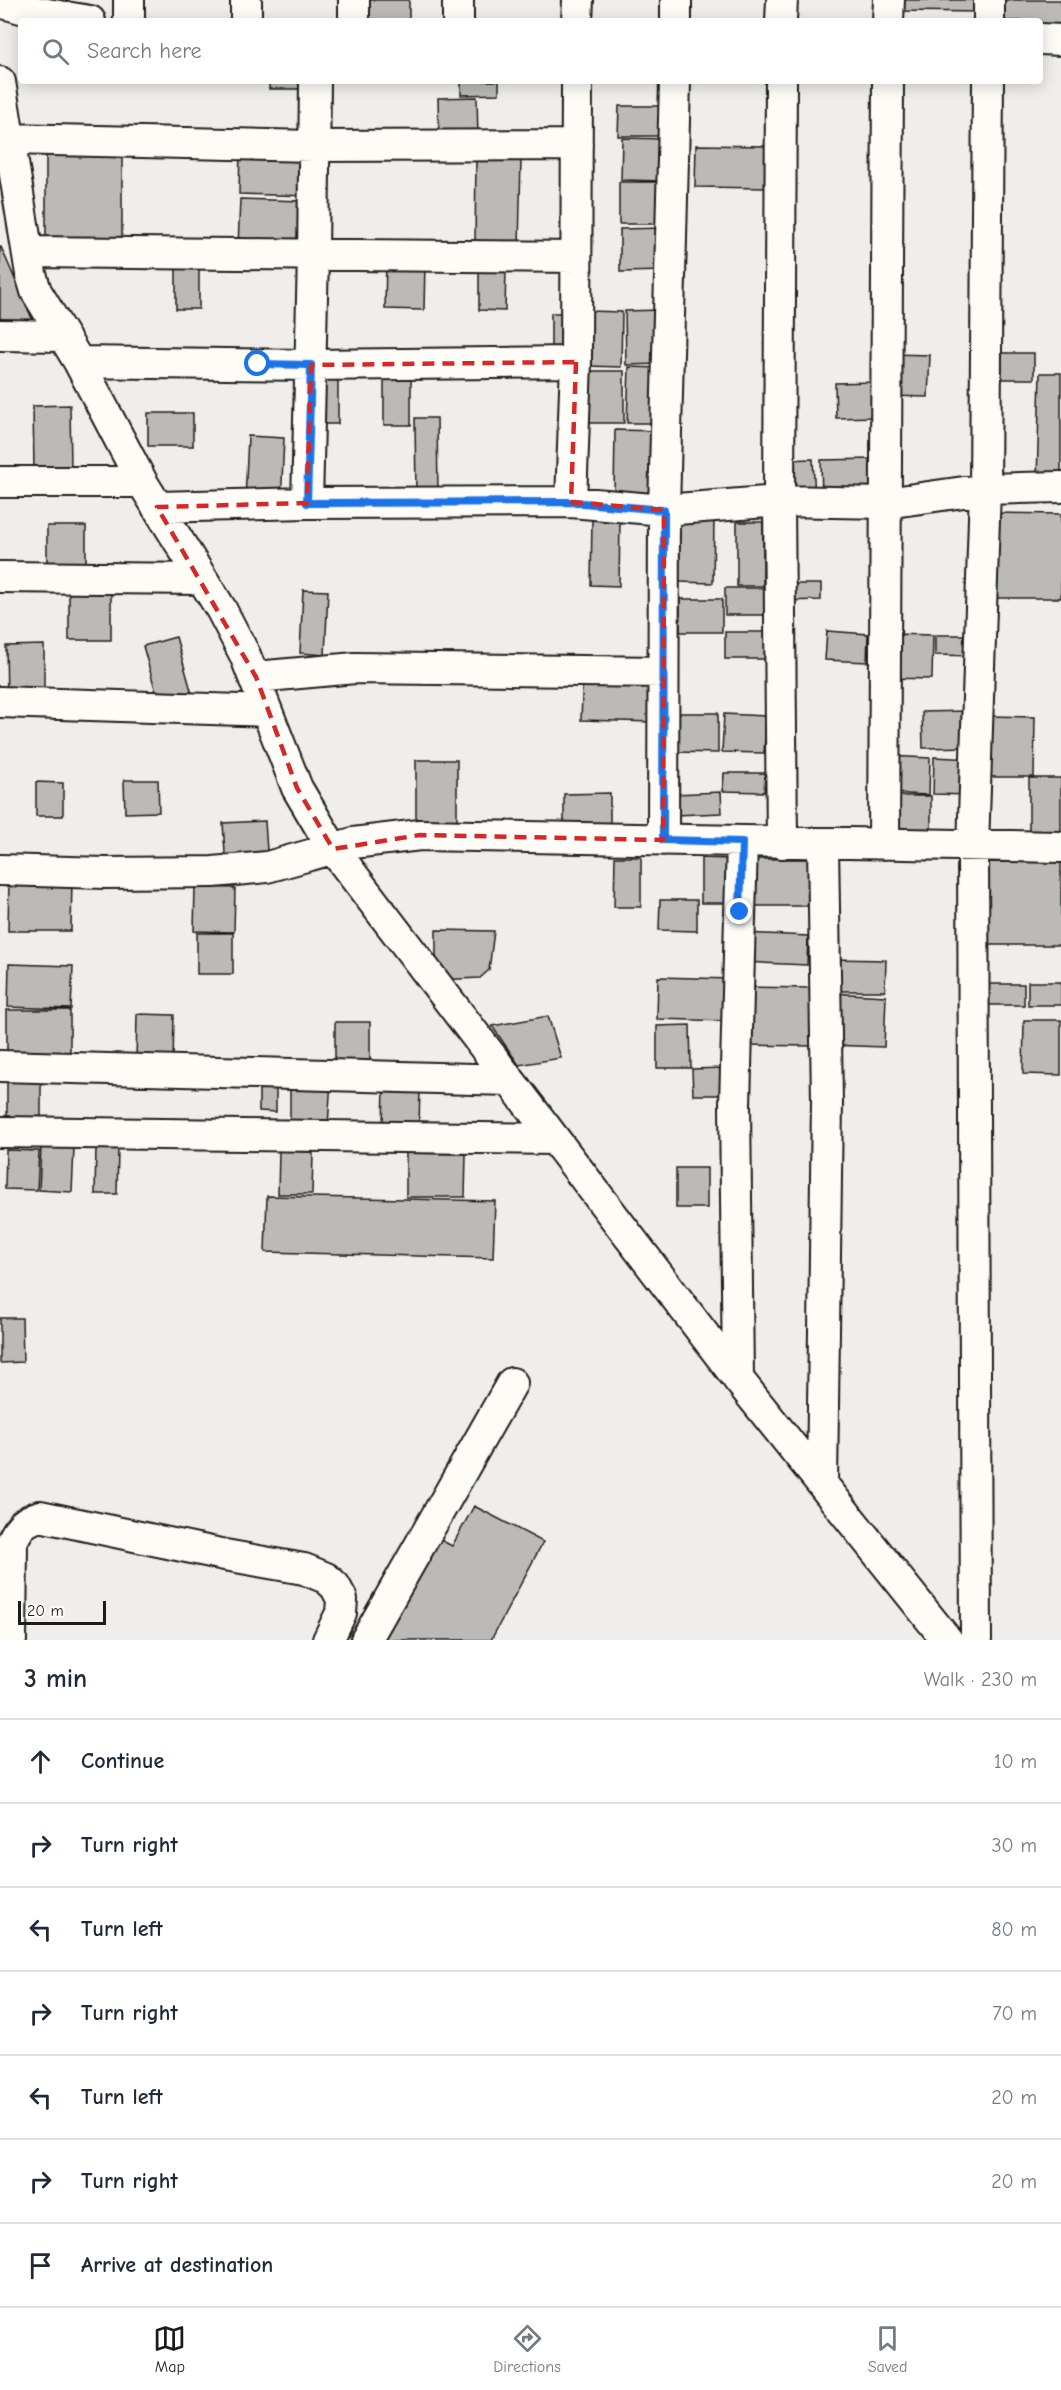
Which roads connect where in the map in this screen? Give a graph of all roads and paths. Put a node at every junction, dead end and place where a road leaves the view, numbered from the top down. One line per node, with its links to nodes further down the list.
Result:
1 (129, 0): 12 (street)
2 (246, 0): 13 (street)
3 (354, 0): 14 (street)
4 (458, 0): 15 (street)
5 (578, 0): 16 (street)
6 (676, 0): 17 (street)
7 (782, 0): 18 (street)
8 (889, 0): 19 (street)
9 (989, 0): 20 (street)
10 (0, 2): 11 (street)
11 (72, 18)
12 (129, 18)
13 (246, 18)
14 (354, 18)
15 (458, 18)
16 (577, 18)
17 (676, 18)
18 (781, 18)
19 (888, 18)
20 (989, 18)
21 (1043, 39): 22 (street)
22 (1061, 40)
23 (0, 82): 30 (street)
24 (315, 84): 31 (street)
25 (577, 84): 32 (street)
26 (675, 84): 49 (street)
27 (781, 84): 45 (street)
28 (888, 84): 48 (street)
29 (988, 84): 43 (street)
30 (9, 139): 31 (street); 33 (street)
31 (313, 146): 32 (street); 34 (street)
32 (577, 146): 35 (street)
33 (18, 241): 34 (street); 37 (street)
34 (313, 256): 35 (street); 40 (street)
35 (576, 257): 39 (street)
36 (0, 335): 37 (street)
37 (63, 336): 38 (street)
38 (79, 362): 40 (street); 44 (street)
39 (576, 362): 40 (street); 46 (street)
40 (311, 365): 47 (street)
41 (0, 482): 44 (street)
42 (1061, 487): 43 (street)
43 (985, 489): 48 (street); 61 (street)
44 (150, 494): 47 (street); 51 (street)
45 (779, 501): 48 (street); 49 (street); 58 (street)
46 (571, 502): 47 (street); 49 (street)
47 (307, 503)
48 (886, 503): 60 (street)
49 (664, 510): 52 (street)
50 (0, 577): 51 (street)
51 (202, 579): 53 (street)
52 (663, 672): 53 (street); 56 (street)
53 (256, 677): 55 (street)
54 (0, 702): 55 (street)
55 (267, 711): 63 (street)
56 (663, 840): 57 (street); 63 (street)
57 (742, 842): 58 (street); 69 (street)
58 (782, 843): 59 (street)
59 (824, 844): 60 (street); 71 (street)
60 (884, 844): 61 (street)
61 (973, 847): 62 (street); 76 (street)
62 (1061, 847)
63 (333, 849): 64 (street); 66 (street)
64 (0, 870)
65 (0, 1066): 66 (street)
66 (509, 1080): 68 (street)
67 (0, 1132): 68 (street)
68 (554, 1139): 69 (street)
69 (738, 1379): 71 (street)
70 (512, 1383): 74 (street)
71 (822, 1484): 75 (street)
72 (11, 1640): 73 (street)
73 (328, 1640)
74 (366, 1640)
75 (946, 1640)
76 (976, 1640)

